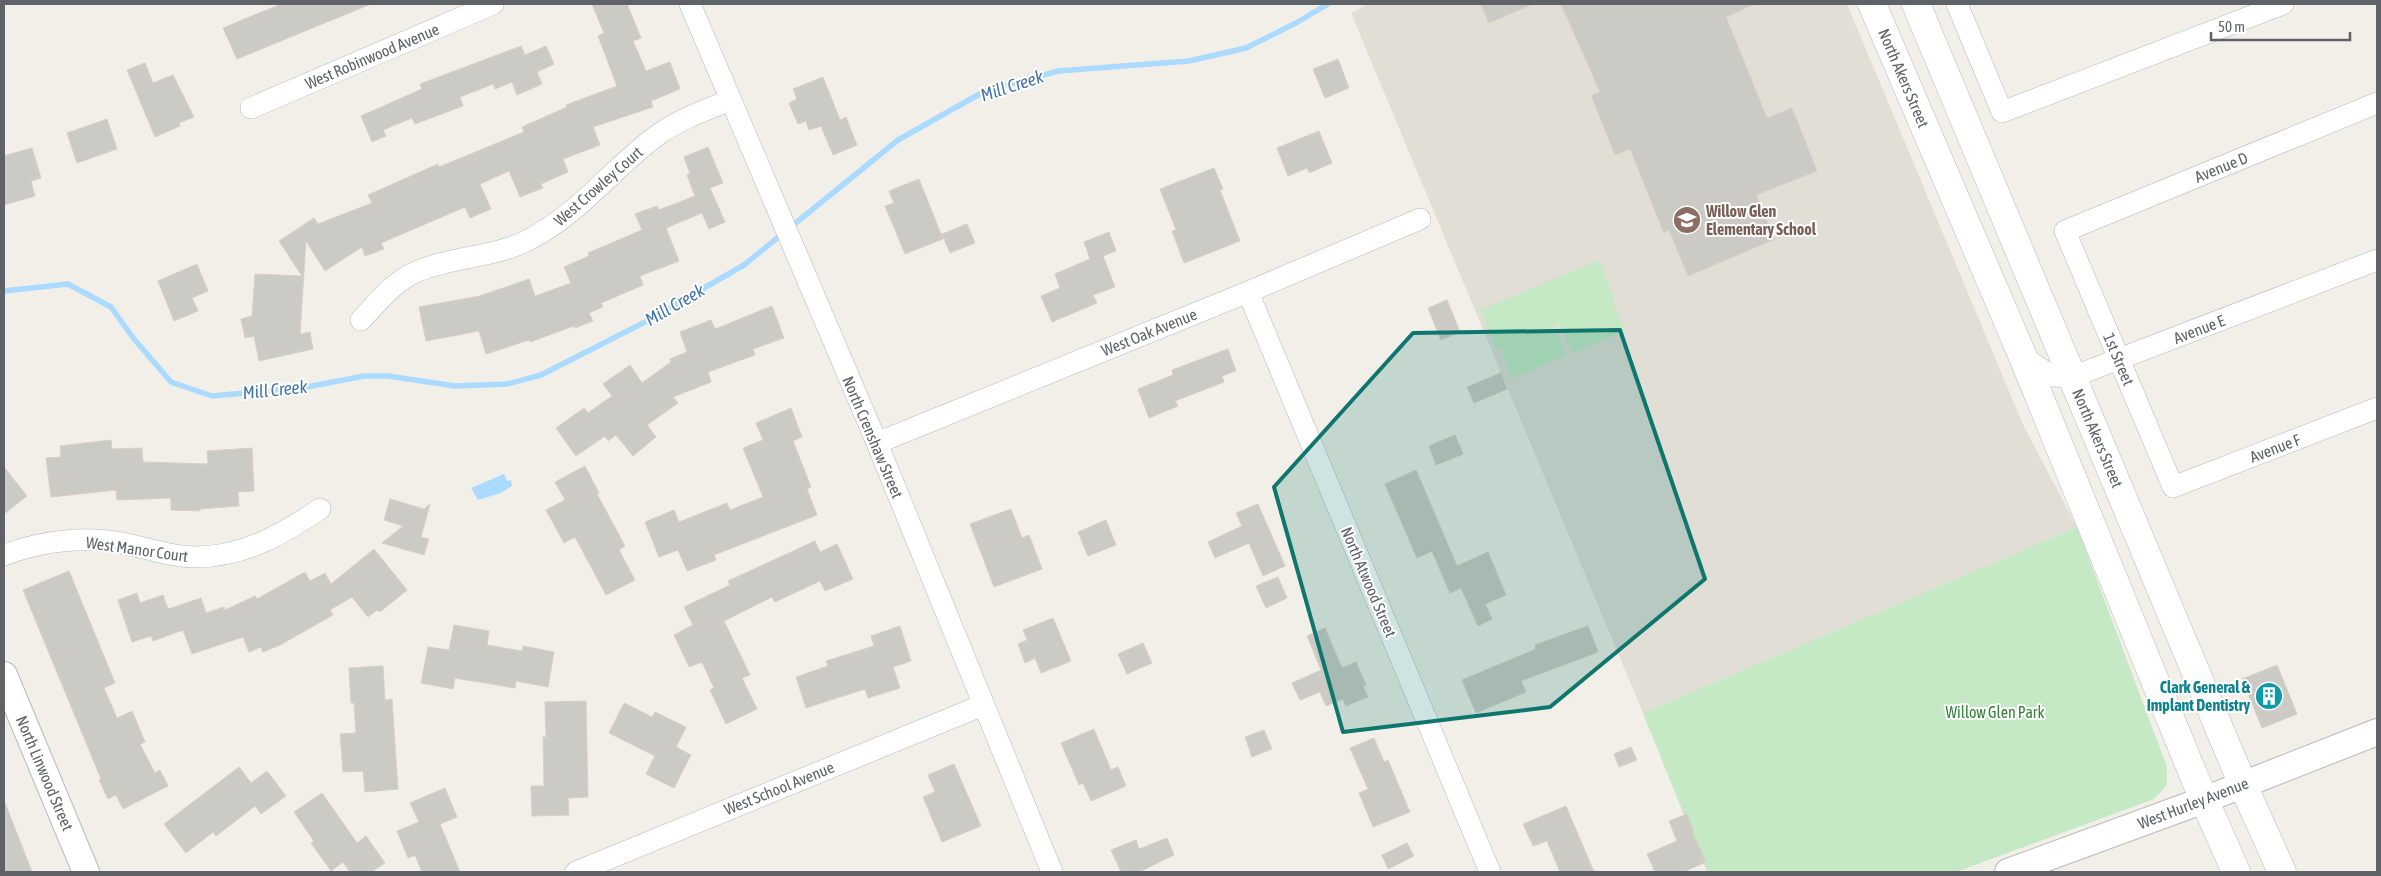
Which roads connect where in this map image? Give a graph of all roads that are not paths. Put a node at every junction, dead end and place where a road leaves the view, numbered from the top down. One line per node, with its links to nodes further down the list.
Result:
1 (493, 4): 9 (street, West Robinwood Avenue)
2 (690, 4): 7 (street, North Crenshaw Street)
3 (1872, 4): 15 (main road, North Akers Street)
4 (1916, 4): 17 (main road, North Akers Street)
5 (1957, 4): 6 (street)
6 (2283, 4)
7 (730, 100): 14 (street, West Crowley Court); 19 (street, North Crenshaw Street)
8 (2377, 103): 11 (street, Avenue D)
9 (252, 108)
10 (1420, 219): 13 (street, West Oak Avenue)
11 (2065, 231): 16 (street, 1st Street)
12 (2377, 260): 16 (street, Avenue E)
13 (1248, 292): 19 (street, West Oak Avenue); 31 (street, North Atwood Street)
14 (361, 320)
15 (2023, 357): 17 (street); 27 (main road, North Akers Street)
16 (2119, 360): 17 (street, Avenue E); 20 (street, 1st Street)
17 (2072, 378): 26 (main road, North Akers Street)
18 (2377, 408): 20 (street, Avenue F)
19 (877, 443): 24 (street, North Crenshaw Street)
20 (2173, 487)
21 (320, 509): 22 (street, West Manor Court)
22 (4, 555)
23 (4, 675): 29 (street, North Linwood Street)
24 (983, 705): 28 (street, West School Avenue); 30 (street, North Crenshaw Street)
25 (2377, 732): 26 (street, West Hurley Avenue)
26 (2242, 785): 27 (street, West Hurley Avenue); 34 (main road, North Akers Street)
27 (2204, 800): 32 (street, West Hurley Avenue); 33 (main road, North Akers Street)
28 (584, 871)
29 (86, 872)
30 (1052, 872)
31 (1490, 872)
32 (2008, 872)
33 (2236, 872)
34 (2282, 872)

